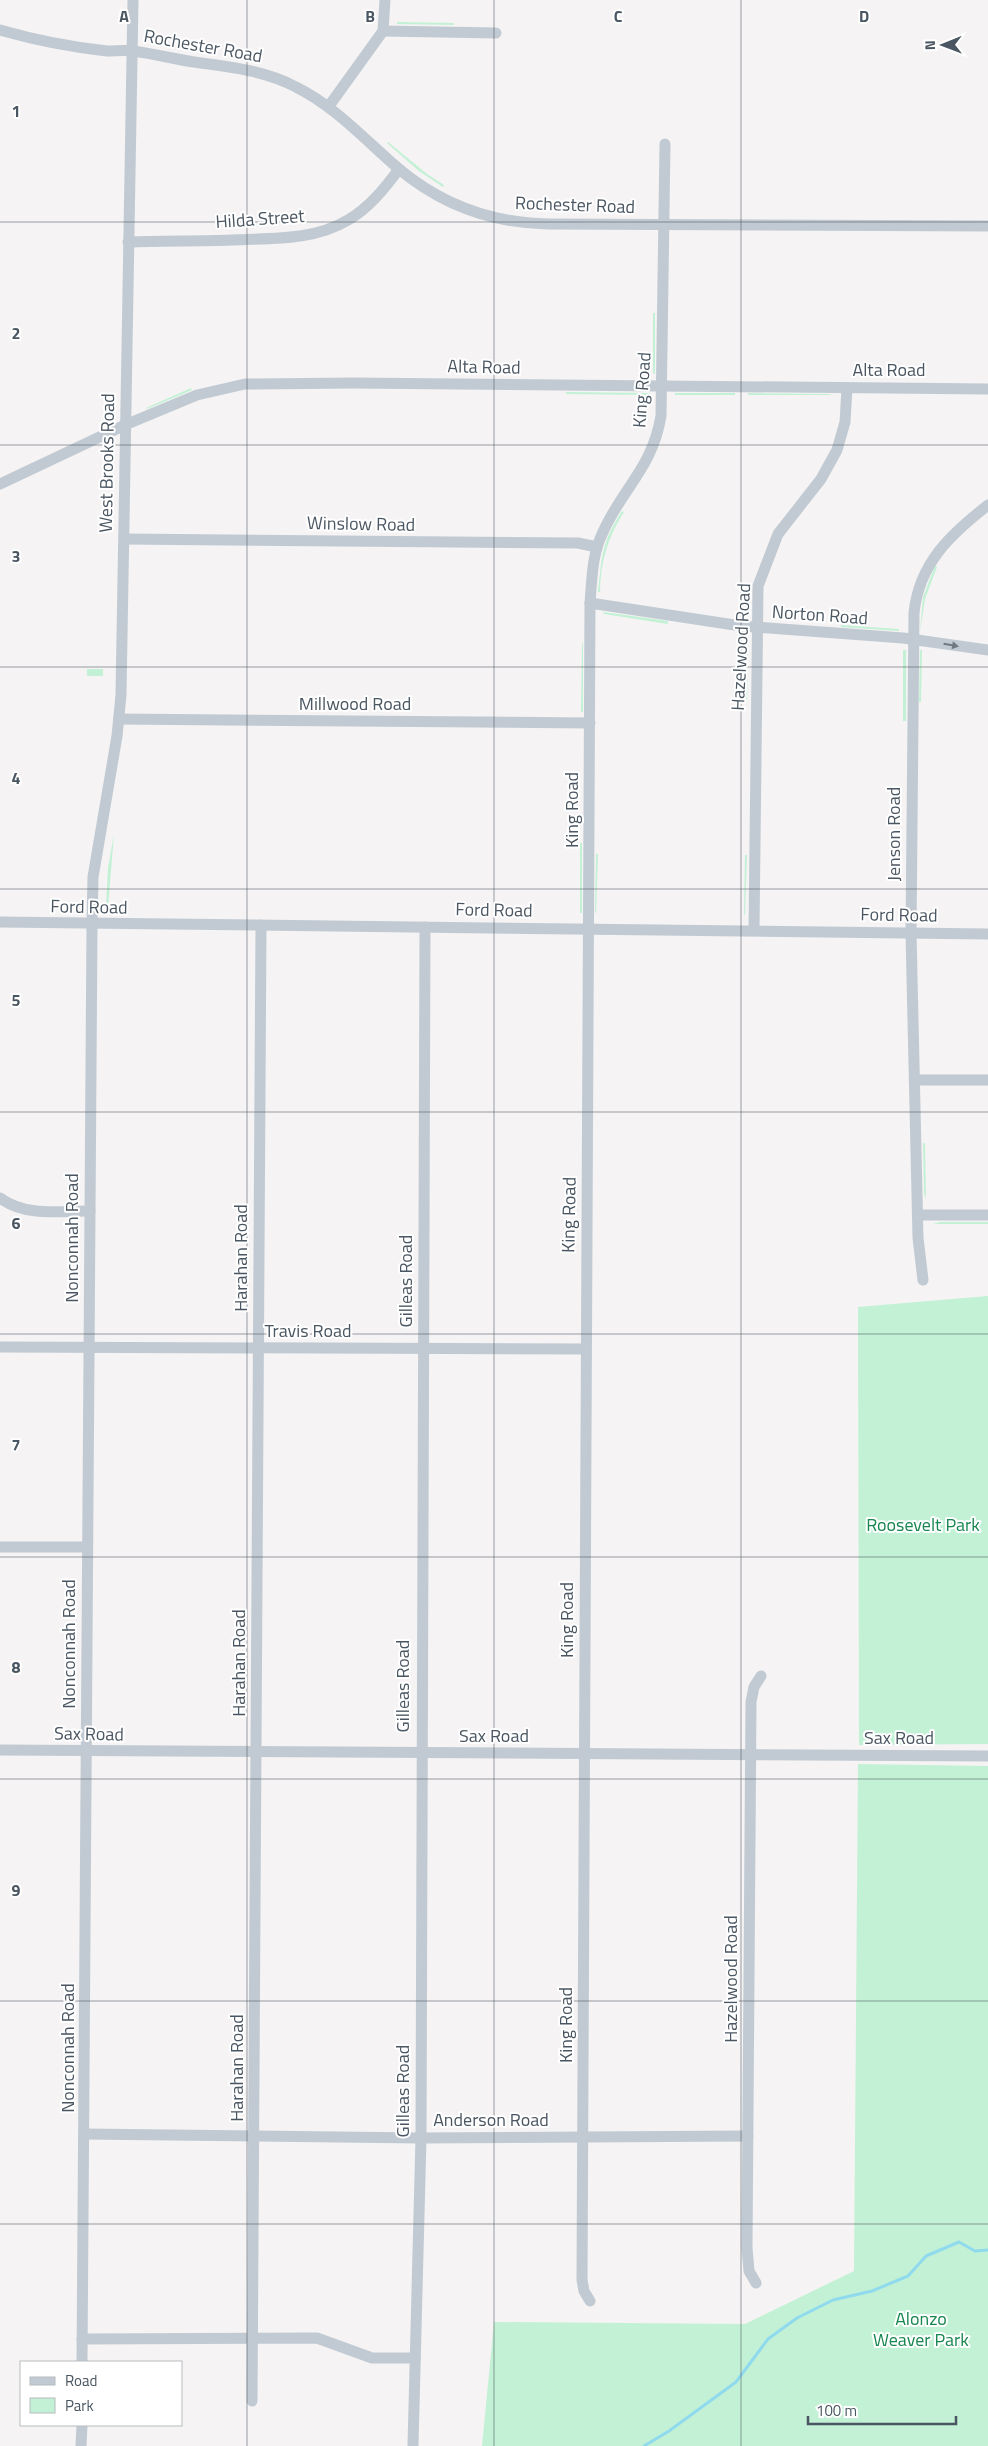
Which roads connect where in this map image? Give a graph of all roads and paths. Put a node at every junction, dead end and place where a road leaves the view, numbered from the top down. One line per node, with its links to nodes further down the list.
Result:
1 (133, 0): 6 (street, West Brooks Road)
2 (385, 0): 4 (street)
3 (0, 30): 6 (street, Rochester Road)
4 (383, 31): 5 (street); 7 (street)
5 (496, 33)
6 (132, 51): 7 (street, Rochester Road); 12 (street, West Brooks Road)
7 (329, 106): 9 (street, Rochester Road)
8 (664, 144): 10 (street, King Road)
9 (399, 169): 10 (street, Rochester Road); 12 (street, Hilda Street)
10 (663, 224): 11 (street, Rochester Road); 13 (street, King Road)
11 (988, 226)
12 (128, 242): 16 (street, West Brooks Road)
13 (662, 386): 14 (street, Alta Road); 16 (street, Alta Road); 20 (street, King Road)
14 (847, 388): 15 (street, Alta Road); 22 (street, Hazelwood Road)
15 (988, 388)
16 (125, 425): 17 (street, Alta Road); 19 (street, West Brooks Road)
17 (0, 484)
18 (988, 505): 23 (street, Jenson Road)
19 (124, 538): 20 (street, Winslow Road); 25 (street, West Brooks Road)
20 (597, 547): 21 (street, King Road)
21 (590, 603): 22 (street, Norton Road); 26 (street, King Road)
22 (756, 628): 23 (street, Norton Road); 32 (street, Hazelwood Road)
23 (913, 639): 24 (street, Norton Road, one-way to 24); 33 (street, Jenson Road)
24 (988, 650)
25 (119, 719): 26 (street, Millwood Road); 28 (street, West Brooks Road)
26 (590, 723): 31 (street, King Road)
27 (0, 922): 28 (street, Ford Road)
28 (92, 925): 29 (street, Ford Road); 38 (street, Nonconnah Road)
29 (261, 926): 30 (street, Ford Road); 44 (street, Harahan Road)
30 (425, 927): 31 (street, Ford Road); 45 (street, Gilleas Road)
31 (589, 929): 32 (street, Ford Road); 46 (street, King Road)
32 (754, 930): 33 (street, Ford Road)
33 (911, 933): 34 (street, Ford Road); 35 (street, Jenson Road)
34 (988, 934)
35 (915, 1080): 36 (street); 39 (street, Jenson Road)
36 (988, 1080)
37 (0, 1198): 38 (street)
38 (90, 1211): 43 (street, Nonconnah Road)
39 (918, 1215): 40 (street); 41 (street, Jenson Road)
40 (988, 1215)
41 (924, 1280)
42 (0, 1347): 43 (street, Travis Road)
43 (88, 1348): 44 (street, Travis Road); 48 (street, Nonconnah Road)
44 (258, 1349): 45 (street, Travis Road); 52 (street, Harahan Road)
45 (423, 1349): 46 (street, Travis Road); 54 (street, Gilleas Road)
46 (585, 1350): 55 (street, King Road)
47 (0, 1547): 48 (street)
48 (87, 1547): 51 (street, Nonconnah Road)
49 (761, 1676): 53 (street, Hazelwood Road)
50 (0, 1750): 51 (street, Sax Road)
51 (88, 1751): 52 (street, Sax Road); 57 (street, Nonconnah Road)
52 (256, 1752): 54 (street, Sax Road); 58 (street, Harahan Road)
53 (750, 1753): 55 (street, Sax Road); 56 (street, Sax Road); 59 (street, Hazelwood Road)
54 (420, 1754): 55 (street, Sax Road); 61 (street, Gilleas Road)
55 (585, 1754): 60 (street, King Road)
56 (988, 1756)
57 (85, 2134): 58 (street, Anderson Road); 65 (street, Nonconnah Road)
58 (254, 2136): 61 (street, Anderson Road); 64 (street, Harahan Road)
59 (748, 2136): 60 (street, Anderson Road); 62 (street, Hazelwood Road)
60 (583, 2137): 61 (street, Anderson Road); 63 (street, King Road)
61 (420, 2138): 66 (street, Gilleas Road)
62 (756, 2283)
63 (590, 2301)
64 (252, 2338): 65 (street); 66 (street); 68 (street, Harahan Road)
65 (82, 2339): 67 (street, Nonconnah Road)
66 (415, 2358): 70 (street, Gilleas Road)
67 (82, 2361)
68 (252, 2401)
69 (82, 2426): 71 (street)
70 (413, 2444)
71 (81, 2446)

